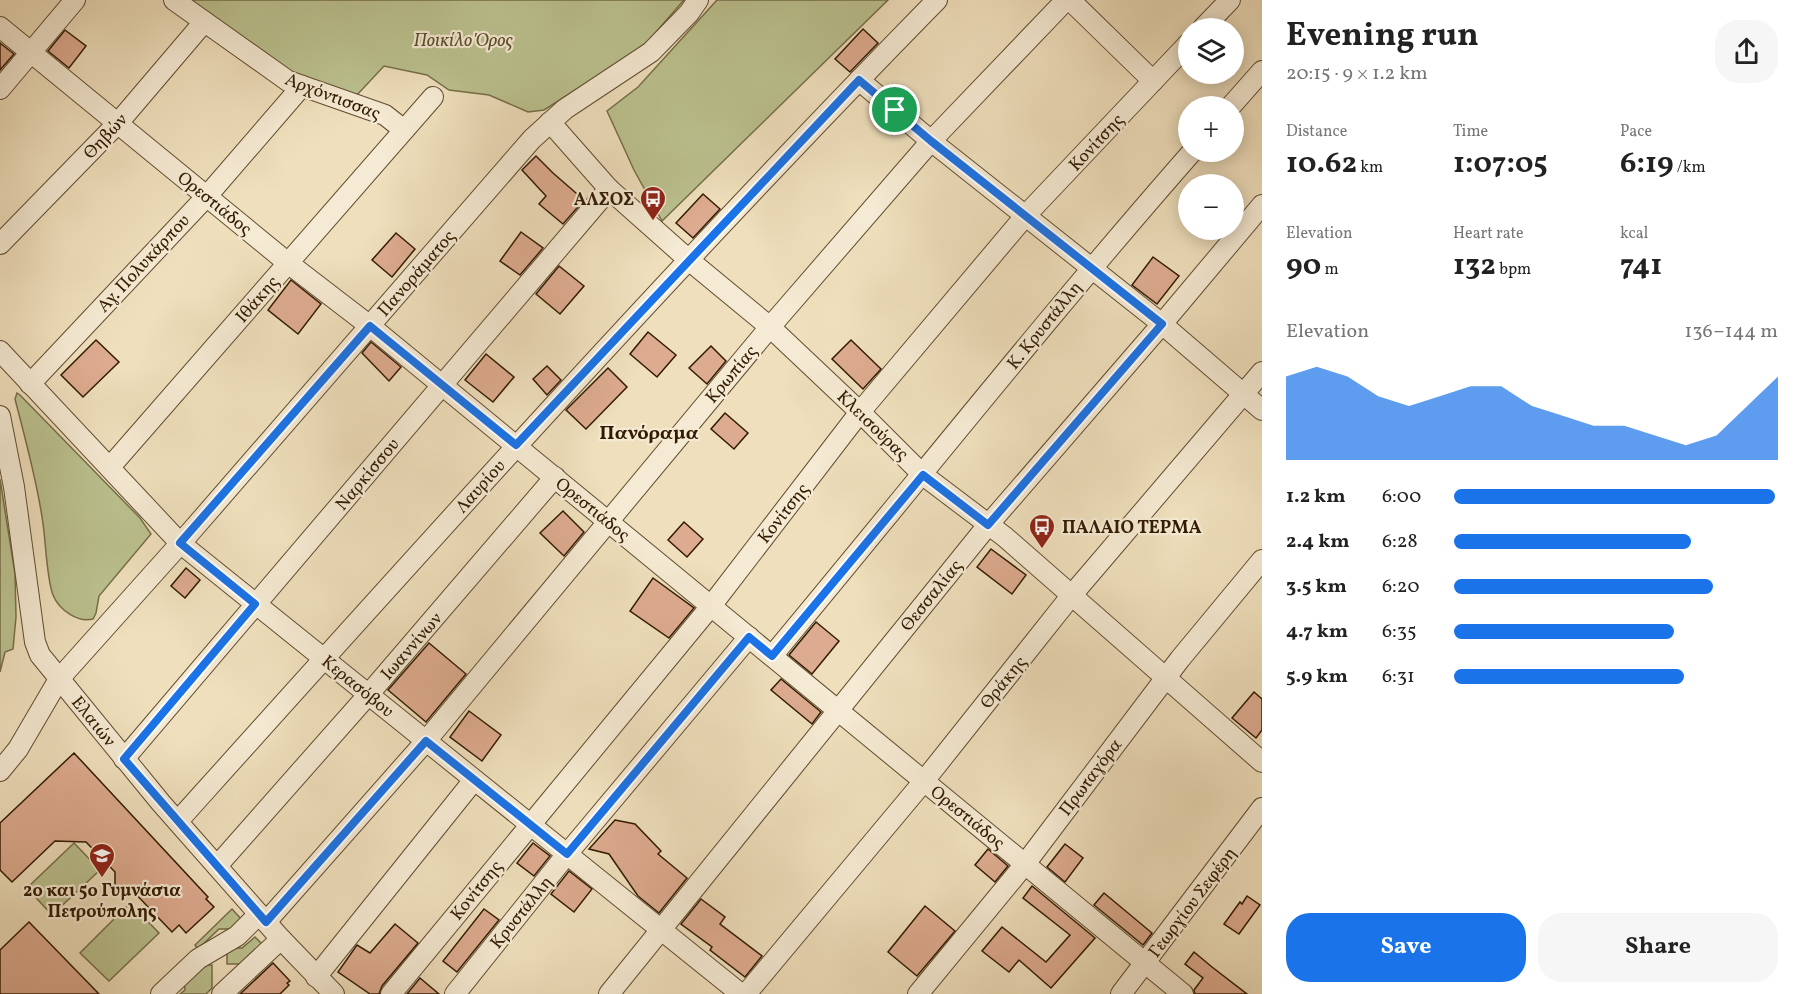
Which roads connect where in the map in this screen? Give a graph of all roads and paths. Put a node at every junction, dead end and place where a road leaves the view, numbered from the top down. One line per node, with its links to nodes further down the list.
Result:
1 (75, 0): 10 (street)
2 (174, 0): 8 (street, Αρχόντισσας)
3 (698, 0): 19 (street, Πανοράματος)
4 (938, 0): 13 (street, Λαυρίου)
5 (1068, 0): 14 (street); 22 (street, Κρωπίας)
6 (1230, 0): 7 (street)
7 (1213, 18)
8 (204, 22): 15 (street, Αρχόντισσας); 20 (street, Θηβών)
9 (0, 27): 10 (street, Ορεστιάδος)
10 (32, 53): 16 (street); 20 (street, Ορεστιάδος)
11 (1178, 55): 14 (street, Κονίτσης)
12 (1262, 71): 17 (street)
13 (859, 80): 22 (street); 29 (street, Λαυρίου)
14 (1153, 81): 27 (street, Κονίτσης)
15 (302, 86): 21 (street, Αρχόντισσας); 25 (street, Αγ. Πολυκάρπου)
16 (0, 89)
17 (1240, 96)
18 (433, 97): 21 (street, Ιθάκης)
19 (550, 122): 24 (street, Κλεισούρας); 33 (street, Πανοράματος)
20 (118, 123): 25 (street, Ορεστιάδος); 28 (street, Θηβών)
21 (404, 130): 30 (street, Ιθάκης)
22 (931, 141): 27 (street); 34 (street, Κρωπίας)
23 (1183, 162): 31 (street, Κ. Κρυστάλλη)
24 (609, 189): 29 (street, Κλεισούρας); 38 (street, Ναρκίσσου)
25 (207, 196): 30 (street, Ορεστιάδος); 37 (street, Αγ. Πολυκάρπου)
26 (1262, 205): 32 (street, Θεσσαλίας)
27 (1026, 215): 31 (street); 41 (street, Κονίτσης)
28 (0, 244)
29 (690, 261): 34 (street, Κλεισούρας); 43 (street, Λαυρίου)
30 (288, 263): 33 (street, Ορεστιάδος); 44 (street, Ιθάκης)
31 (1091, 267): 32 (street); 45 (street, Κ. Κρυστάλλη)
32 (1162, 324): 39 (street); 48 (street, Θεσσαλίας)
33 (370, 326): 38 (street, Ορεστιάδος); 49 (street, Πανοράματος)
34 (770, 327): 41 (street, Κλεισούρας); 47 (street, Κρωπίας)
35 (0, 351): 37 (street, Κερασόβου)
36 (1262, 372): 39 (street, Θράκης)
37 (30, 384): 44 (street, Κερασόβου)
38 (442, 385): 43 (street, Ορεστιάδος); 52 (street, Ναρκίσσου)
39 (1244, 394): 40 (street); 51 (street, Θράκης)
40 (1262, 410)
41 (860, 412): 45 (street, Κλεισούρας); 53 (street, Κονίτσης)
42 (2, 430): 58 (street, Ελαιών)
43 (516, 445): 46 (street, Ορεστιάδος); 56 (street, Λαυρίου)
44 (110, 467): 49 (street, Κερασόβου)
45 (923, 475): 48 (street, Κλεισούρας); 55 (street)
46 (555, 477): 47 (street, Ορεστιάδος); 59 (street, Ιωαννίνων)
47 (608, 521): 53 (street, Ορεστιάδος); 61 (street, Κρωπίας)
48 (988, 525): 51 (street, Κλεισούρας); 60 (street, Θεσσαλίας)
49 (180, 543): 52 (street, Κερασόβου); 58 (street, Πανοράματος)
50 (1262, 560): 57 (street, Πρωταγόρα)
51 (1071, 596): 57 (street, Κλεισούρας); 66 (street, Θράκης)
52 (255, 604): 56 (street, Κερασόβου); 62 (street, Ναρκίσσου)
53 (711, 606): 54 (street, Ορεστιάδος); 69 (street, Κονίτσης)
54 (749, 637): 55 (street, Ορεστιάδος); 70 (street, Κρυστάλλη)
55 (772, 656): 60 (street, Ορεστιάδος)
56 (324, 659): 59 (street, Κερασόβου); 68 (street, Λαυρίου)
57 (1166, 677): 63 (street, Κλεισούρας); 71 (street, Πρωταγόρα)
58 (59, 679): 62 (street, Ελαιών); 64 (street, Πανοράματος)
59 (368, 695): 61 (street, Κερασόβου); 72 (street, Ιωαννίνων)
60 (837, 710): 66 (street, Ορεστιάδος); 74 (street, Θεσσαλίας)
61 (426, 741): 65 (street, Κερασόβου); 73 (street, Κρωπίας)
62 (124, 759): 68 (street, Ελαιών)
63 (1262, 762)
64 (0, 771)
65 (474, 780): 69 (street, Κερασόβου); 77 (street)
66 (924, 780): 71 (street, Ορεστιάδος); 85 (street, Θράκης)
67 (1262, 808): 76 (street, Γεωργίου Σεφέρη)
68 (178, 822): 72 (street, Ελαιών)
69 (530, 824): 70 (street, Κερασόβου); 81 (street, Κονίτσης)
70 (567, 854): 74 (street, Κερασόβου); 82 (street, Κρυστάλλη)
71 (1025, 864): 76 (street, Ορεστιάδος); 86 (street, Πρωταγόρα)
72 (217, 866): 73 (street, Ελαιών)
73 (263, 918): 75 (street, Ελαιών); 78 (street, Κρωπίας)
74 (662, 930): 83 (street, Θεσσαλίας); 84 (street, Κερασόβου)
75 (281, 939): 77 (street, Ελαιών); 79 (street)
76 (1146, 963): 87 (street, Γεωργίου Σεφέρη); 88 (street, Ορεστιάδος)
77 (316, 977): 80 (street, Ελαιών)
78 (161, 994)
79 (222, 994)
80 (334, 994)
81 (391, 994)
82 (455, 994)
83 (609, 994)
84 (741, 994)
85 (746, 994)
86 (918, 994)
87 (1121, 994)
88 (1183, 994)

